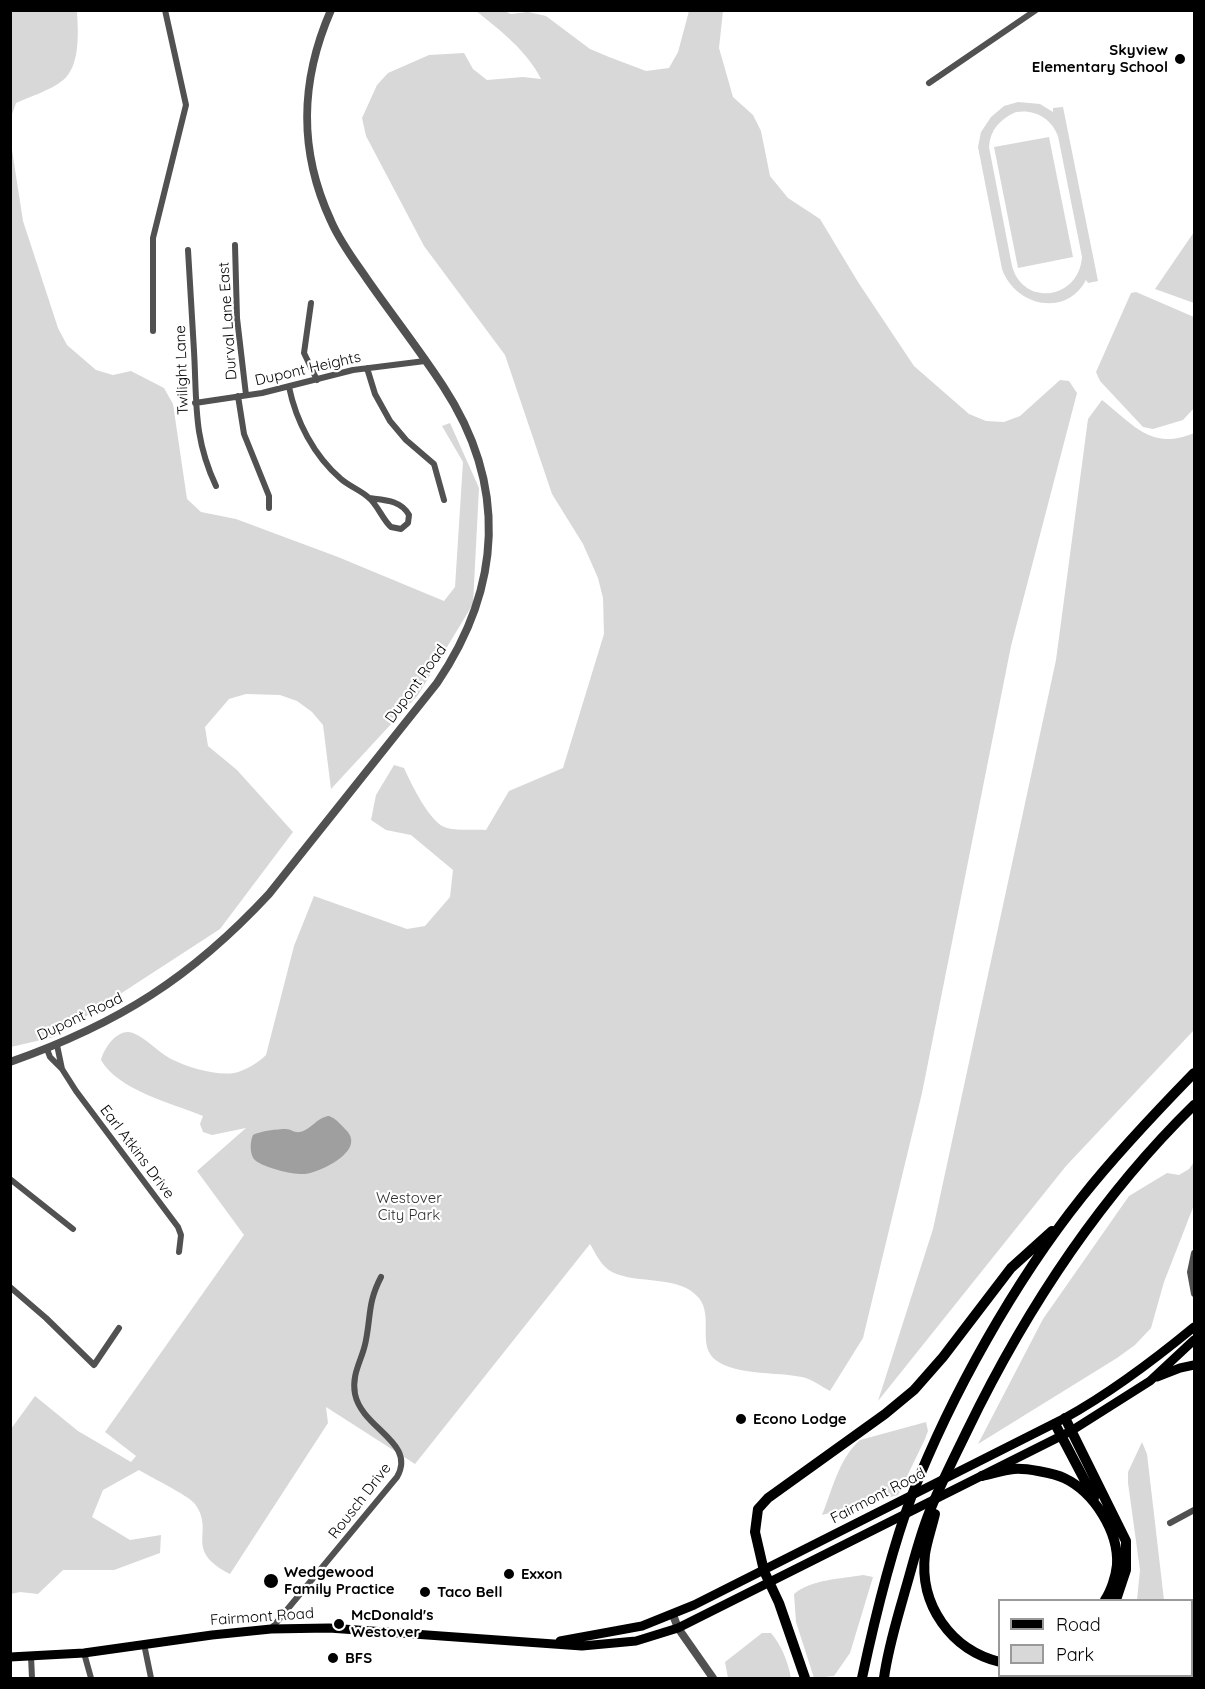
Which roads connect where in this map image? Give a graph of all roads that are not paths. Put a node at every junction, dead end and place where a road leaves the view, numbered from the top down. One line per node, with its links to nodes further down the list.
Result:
1 (165, 10): 8 (street)
2 (331, 10): 9 (street, Dupont Road)
3 (1036, 10): 4 (street)
4 (929, 83)
5 (235, 245): 13 (street, Durval Lane East)
6 (188, 250): 14 (street, Twilight Lane)
7 (311, 303): 11 (street)
8 (153, 331)
9 (425, 361): 10 (street, Dupont Heights); 19 (street, Dupont Road)
10 (367, 368): 11 (street, Dupont Heights); 17 (street)
11 (317, 380): 12 (street, Dupont Heights)
12 (289, 387): 13 (street, Dupont Heights); 16 (street)
13 (242, 396): 14 (street, Dupont Heights); 18 (street, Durval Lane East)
14 (195, 403): 15 (street, Twilight Lane)
15 (216, 486)
16 (369, 498): 16 (street)
17 (444, 500)
18 (269, 508)
19 (57, 1045): 20 (street, Dupont Road); 22 (street, Earl Atkins Drive)
20 (46, 1049): 21 (street, Dupont Road); 22 (street, Earl Atkins Drive)
21 (10, 1062)
22 (62, 1070): 28 (street, Earl Atkins Drive)
23 (1194, 1072): 26 (highway)
24 (1194, 1105): 45 (highway)
25 (10, 1179): 27 (street)
26 (1064, 1221): 46 (highway); 63 (highway)
27 (73, 1229)
28 (179, 1252)
29 (1194, 1253): 32 (street)
30 (381, 1277): 51 (street, Rousch Drive)
31 (10, 1287): 34 (street)
32 (1194, 1294)
33 (1194, 1327): 38 (main road, Fairmont Road)
34 (119, 1328)
35 (1194, 1340): 37 (main road, Fairmont Road)
36 (1194, 1365): 37 (main road)
37 (1150, 1381): 40 (main road, Fairmont Road)
38 (1065, 1418): 39 (main road, Fairmont Road); 40 (highway)
39 (1055, 1424): 40 (highway); 46 (main road, Fairmont Road)
40 (1066, 1433): 41 (main road, Fairmont Road); 44 (highway); 48 (highway)
41 (982, 1476): 44 (highway); 46 (main road, Fairmont Road)
42 (1194, 1510): 43 (street)
43 (1170, 1523)
44 (1111, 1529): 47 (highway)
45 (924, 1541): 57 (highway); 64 (highway)
46 (767, 1576): 49 (main road, Fairmont Road); 50 (main road, Fairmont Road); 62 (highway)
47 (1105, 1599)
48 (1116, 1599)
49 (672, 1615): 50 (street); 52 (main road, Fairmont Road)
50 (678, 1628): 52 (main road, Fairmont Road); 61 (street)
51 (271, 1629): 52 (main road, Fairmont Road); 53 (main road, Fairmont Road)
52 (552, 1643)
53 (144, 1644): 54 (main road, Fairmont Road); 60 (street)
54 (84, 1653): 55 (main road, Fairmont Road); 59 (street)
55 (31, 1656): 56 (main road, Fairmont Road); 58 (street)
56 (10, 1657)
57 (998, 1662)
58 (32, 1678)
59 (91, 1678)
60 (151, 1678)
61 (713, 1678)
62 (805, 1678)
63 (862, 1678)
64 (884, 1678)

